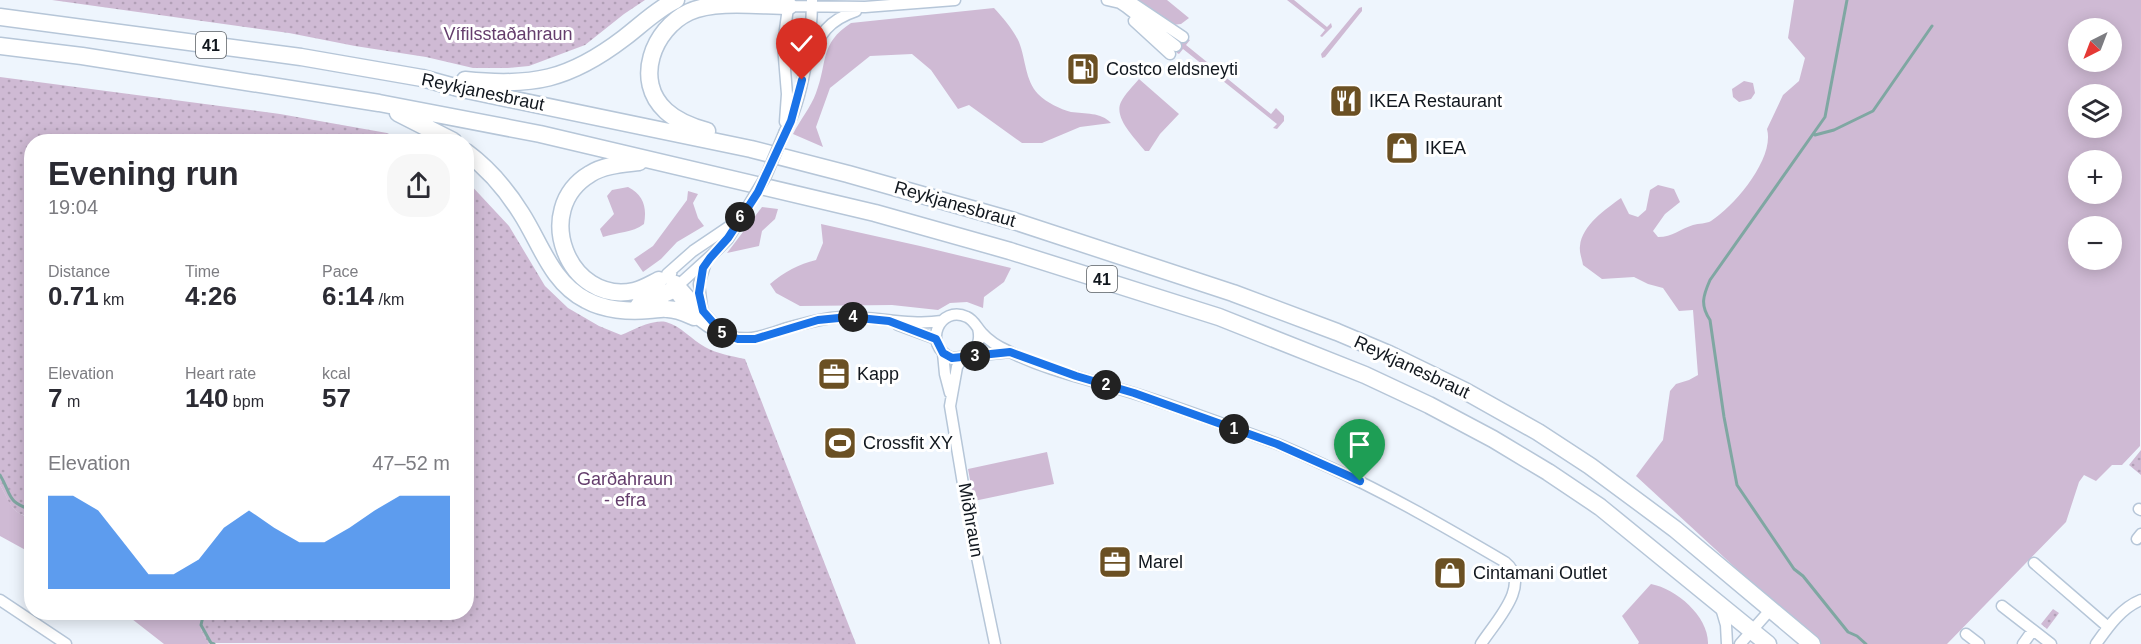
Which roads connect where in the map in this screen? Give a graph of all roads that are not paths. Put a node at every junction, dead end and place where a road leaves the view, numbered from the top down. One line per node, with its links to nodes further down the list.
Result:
1 (676, 0): 10 (highway)
2 (955, 0): 7 (street)
3 (1107, 0): 4 (street)
4 (1128, 0)
5 (789, 3): 6 (street); 13 (street); 17 (highway)
6 (812, 4): 7 (street); 11 (street)
7 (865, 7): 11 (street)
8 (0, 17): 10 (highway, Reykjanesbraut / 41)
9 (0, 46): 12 (highway, Reykjanesbraut / 41)
10 (422, 78): 17 (highway, Reykjanesbraut / 41)
11 (802, 80): 13 (street)
12 (379, 103): 14 (highway); 16 (highway, Reykjanesbraut / 41)
13 (785, 131): 18 (street, bridge)
14 (439, 134)
15 (474, 158): 21 (highway)
16 (651, 160): 20 (highway); 34 (highway, Reykjanesbraut / 41)
17 (848, 174): 36 (highway, Reykjanesbraut / 41)
18 (743, 214): 19 (street); 20 (street)
19 (710, 258): 20 (street); 22 (street)
20 (671, 281): 21 (highway); 22 (street)
21 (627, 309): 22 (highway)
22 (698, 314): 23 (street)
23 (889, 321): 24 (street); 26 (street)
24 (942, 321): 25 (street); 26 (street)
25 (978, 328): 27 (street); 29 (street)
26 (936, 339): 28 (street)
27 (1010, 352): 29 (street); 45 (street)
28 (943, 353): 29 (street); 30 (street, Miðhraun)
29 (965, 357): 30 (street, Miðhraun)
30 (951, 396): 44 (street, Miðhraun)
31 (2034, 563): 39 (street)
32 (0, 600): 37 (street)
33 (2141, 600): 39 (street)
34 (1720, 605): 40 (highway, Reykjanesbraut / 41); 46 (street)
35 (2002, 606): 41 (street)
36 (1771, 609): 40 (street); 49 (highway, Reykjanesbraut / 41)
37 (24, 616)
38 (30, 620): 43 (street)
39 (2108, 627): 53 (street)
40 (1751, 630): 47 (street); 48 (highway, Reykjanesbraut / 41)
41 (2033, 630): 51 (street); 52 (street)
42 (1966, 634): 50 (street)
43 (66, 644)
44 (995, 644)
45 (1480, 644)
46 (1727, 644)
47 (1740, 644)
48 (1768, 644)
49 (1812, 644)
50 (1979, 644)
51 (2023, 644)
52 (2051, 644)
53 (2096, 644)

